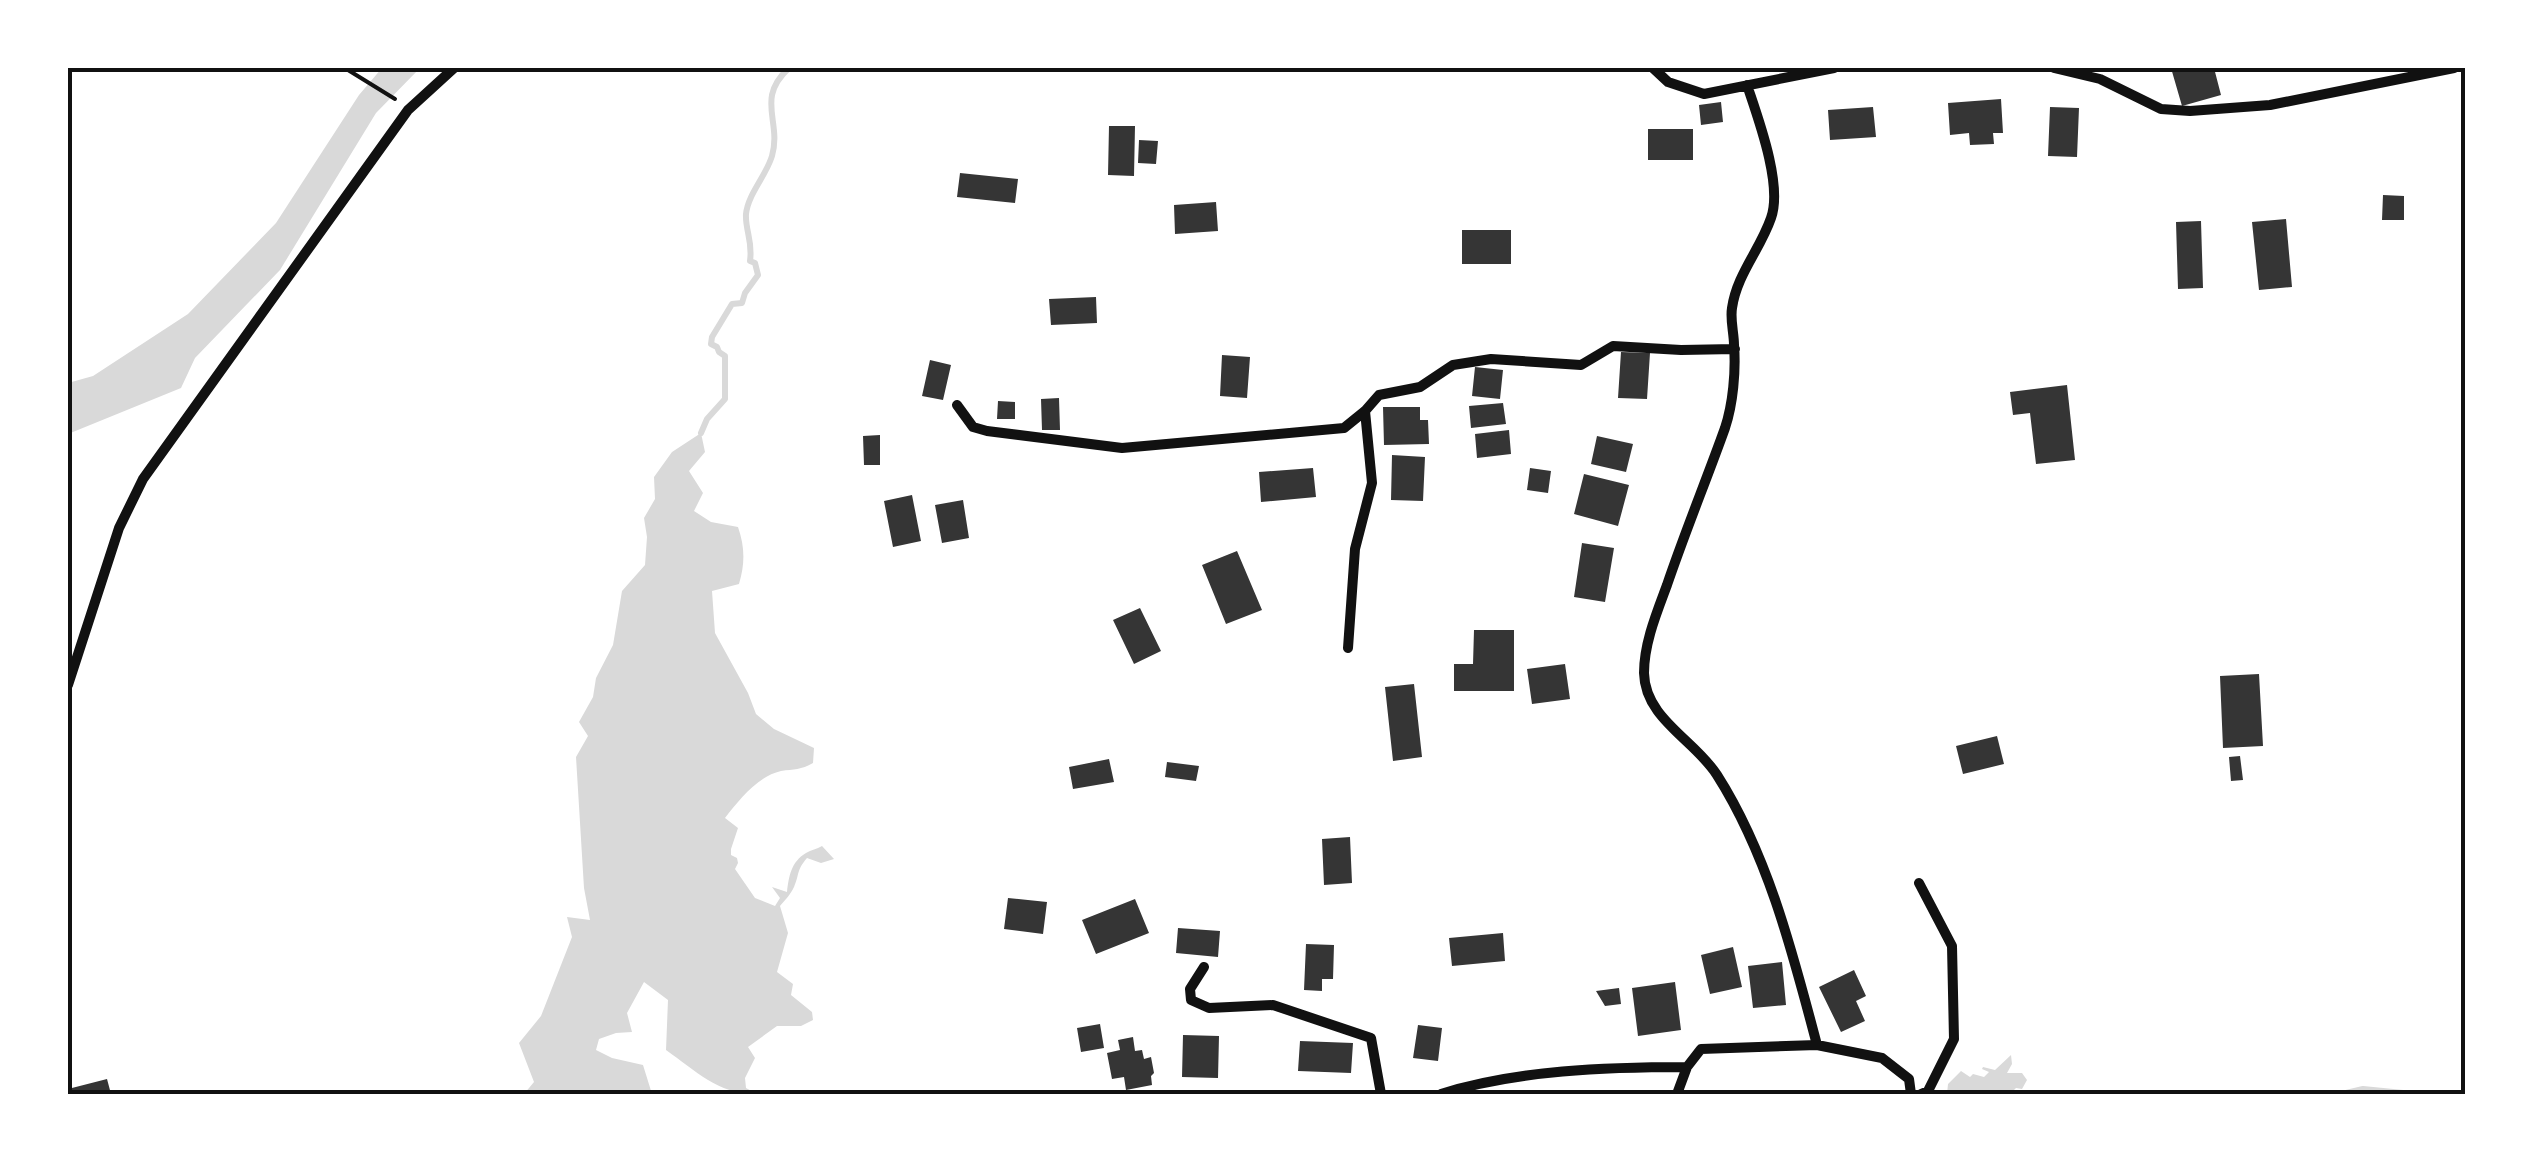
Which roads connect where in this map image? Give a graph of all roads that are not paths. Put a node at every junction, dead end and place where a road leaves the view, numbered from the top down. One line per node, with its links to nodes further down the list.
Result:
1 (454, 68): 11 (street)
2 (1653, 68): 6 (street)
3 (1834, 68): 6 (street)
4 (2054, 68): 5 (street)
5 (2454, 68)
6 (1748, 85): 7 (street)
7 (1735, 350): 9 (street); 14 (street)
8 (956, 405): 9 (street)
9 (1365, 411): 10 (street)
10 (1348, 648)
11 (68, 685)
12 (1920, 883): 20 (street)
13 (1204, 967): 16 (street)
14 (1817, 1045): 15 (street); 19 (street)
15 (1687, 1067): 17 (street); 18 (street)
16 (1380, 1094)
17 (1441, 1094)
18 (1677, 1094)
19 (1911, 1094)
20 (1921, 1094)

